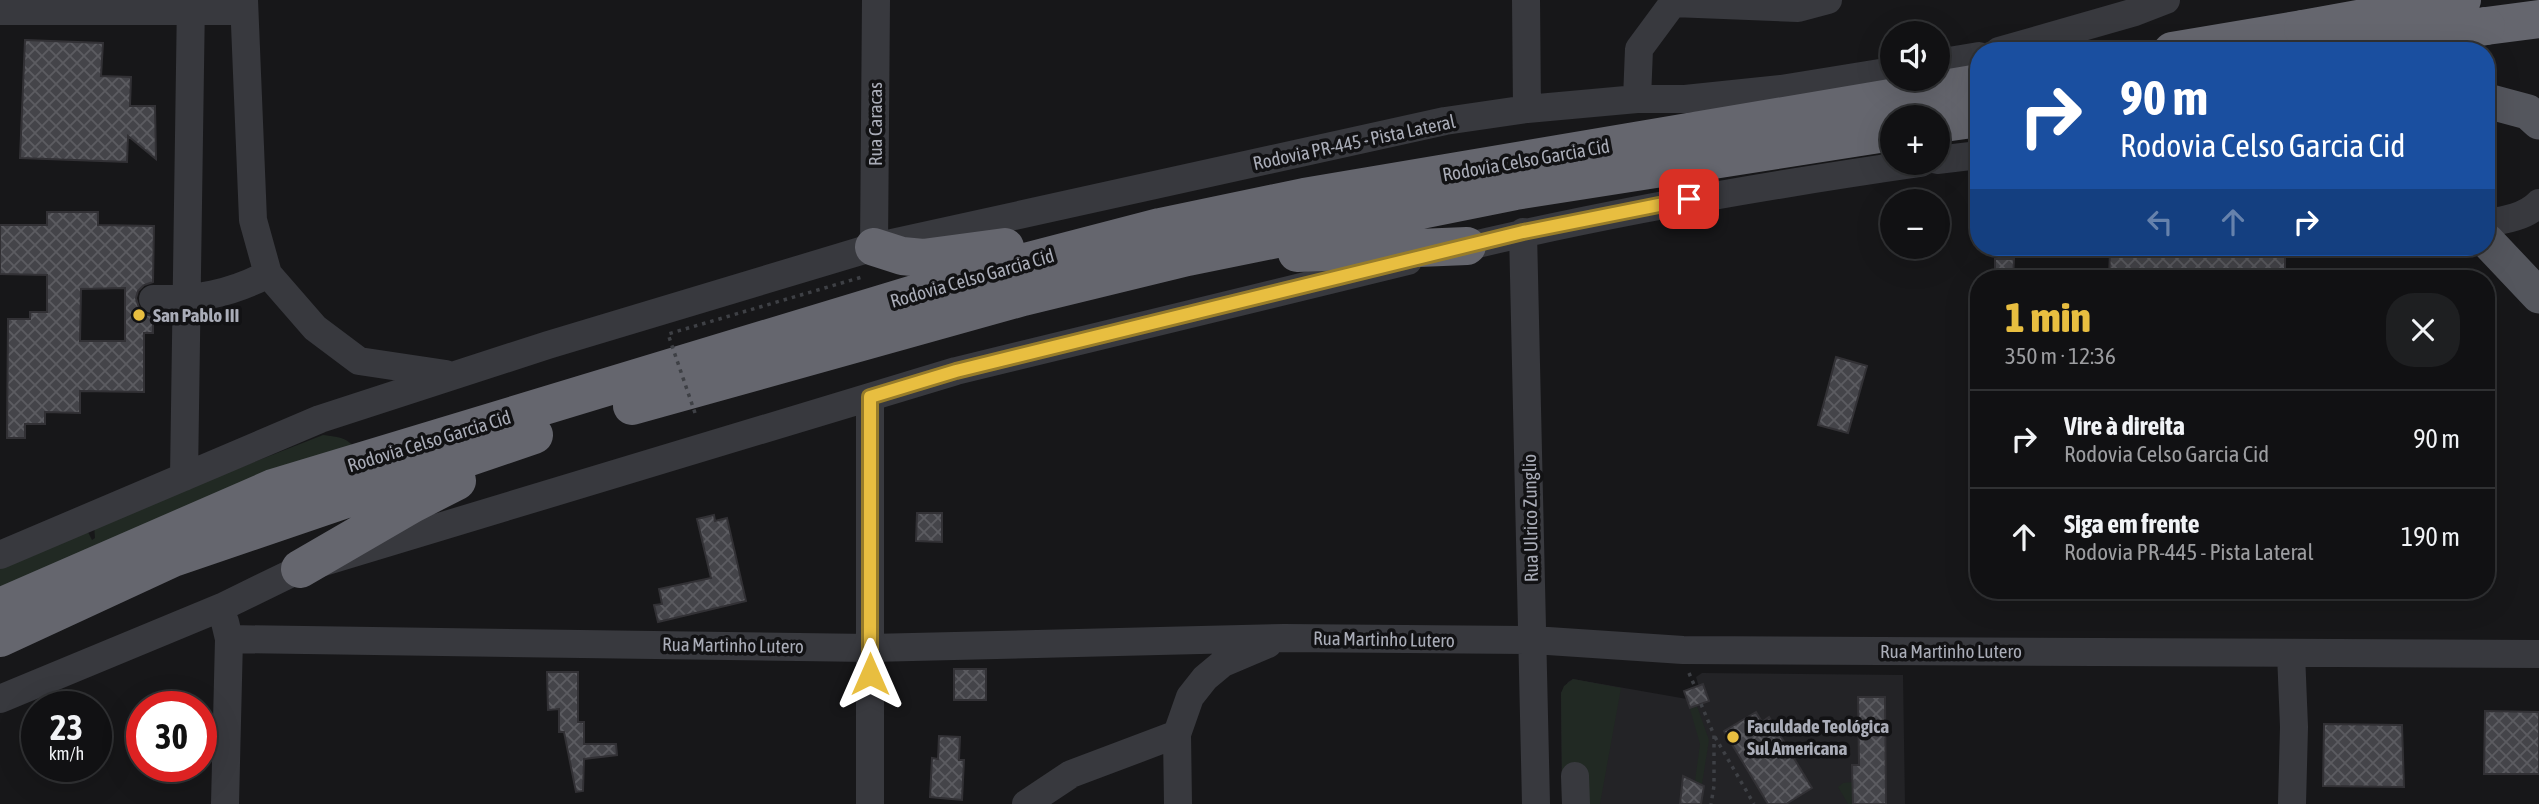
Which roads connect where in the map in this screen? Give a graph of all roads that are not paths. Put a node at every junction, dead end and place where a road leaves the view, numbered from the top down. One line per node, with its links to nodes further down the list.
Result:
1 (876, 0): 41 (street, Rua Caracas)
2 (1526, 0): 25 (street)
3 (1828, 0): 7 (street)
4 (2166, 0): 13 (street)
5 (2380, 0): 16 (main road)
6 (2428, 0): 17 (main road)
7 (1665, 1): 23 (street)
8 (191, 5): 9 (street); 10 (street); 45 (street)
9 (244, 5): 42 (street)
10 (0, 11)
11 (2474, 13): 12 (highway); 14 (highway, bridge); 15 (highway, bridge)
12 (2539, 19)
13 (2031, 42)
14 (2226, 42)
15 (2371, 42)
16 (2396, 42)
17 (2447, 42)
18 (1970, 58): 19 (street)
19 (1950, 61)
20 (1880, 73): 22 (street, Rodovia PR-445 - Pista Lateral)
21 (1970, 85): 32 (highway, Rodovia Celso Garcia Cid)
22 (1781, 89): 23 (street, Rodovia PR-445 - Pista Lateral); 32 (highway)
23 (1637, 99): 25 (street, Rodovia PR-445 - Pista Lateral)
24 (2495, 103): 27 (main road)
25 (1527, 109): 41 (street, Rodovia PR-445 - Pista Lateral)
26 (1970, 119): 28 (highway)
27 (2539, 121)
28 (1950, 122)
29 (1880, 134): 40 (highway, Rodovia Celso Garcia Cid)
30 (1970, 156): 31 (street)
31 (1950, 158)
32 (1530, 159): 36 (highway, Rodovia Celso Garcia Cid)
33 (1880, 169): 37 (street)
34 (2539, 202): 35 (street)
35 (2495, 220)
36 (1160, 227): 41 (highway); 52 (highway, Rodovia Celso Garcia Cid)
37 (1523, 232): 38 (street); 57 (street, Rua Ulrico Zunglio)
38 (1467, 246): 40 (highway); 47 (street)
39 (2495, 250): 43 (main road)
40 (1187, 257): 48 (highway, Rodovia Celso Garcia Cid)
41 (868, 262): 46 (street)
42 (268, 274): 45 (street); 46 (street)
43 (2539, 296)
44 (153, 299): 45 (street)
45 (186, 300): 49 (street)
46 (452, 375): 49 (street)
47 (870, 397): 51 (street); 58 (street)
48 (573, 422): 51 (highway); 54 (highway, Rodovia Celso Garcia Cid)
49 (184, 477): 50 (street)
50 (0, 555)
51 (300, 569): 53 (street)
52 (0, 607)
53 (222, 607): 56 (street); 61 (street)
54 (0, 638)
55 (1284, 638): 57 (street, Rua Martinho Lutero); 58 (street, Rua Martinho Lutero); 62 (street)
56 (229, 639): 58 (street, Rua Martinho Lutero); 65 (street)
57 (1533, 640): 59 (street, Rua Martinho Lutero); 64 (street, Rua Ulrico Zunglio)
58 (870, 648): 66 (street)
59 (2291, 653): 60 (street, Rua Martinho Lutero); 70 (street)
60 (2539, 654)
61 (0, 699)
62 (1177, 734): 67 (street); 68 (street)
63 (1575, 776): 69 (street)
64 (1539, 800)
65 (225, 804)
66 (870, 804)
67 (1026, 804)
68 (1178, 804)
69 (1576, 804)
70 (2292, 804)

